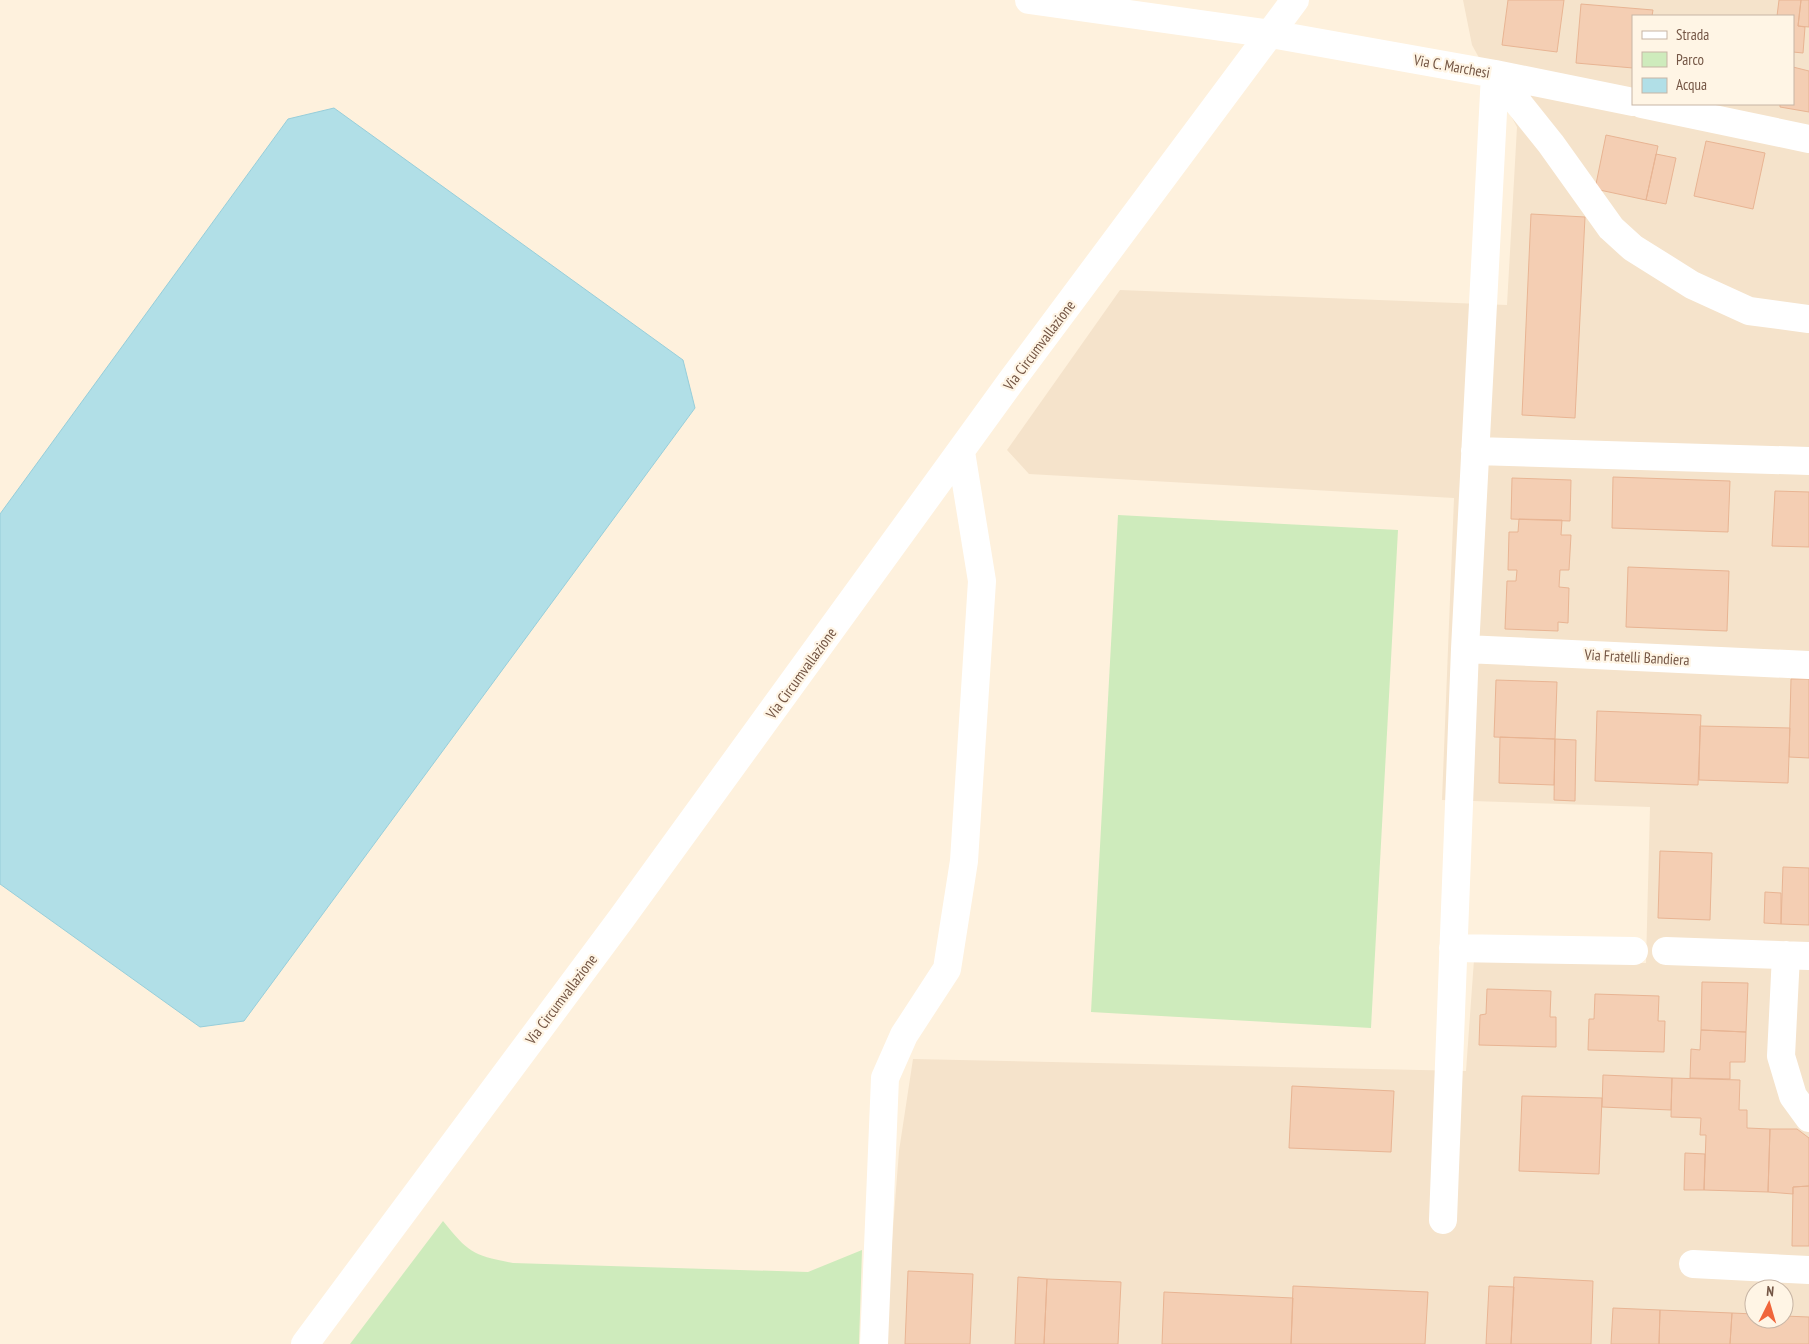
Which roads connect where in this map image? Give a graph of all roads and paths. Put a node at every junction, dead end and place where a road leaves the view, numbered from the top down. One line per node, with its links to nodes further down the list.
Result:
1 (1028, 0): 3 (street, Via C. Marchesi)
2 (1295, 0): 3 (street, Via Circumvallazione)
3 (1271, 34): 4 (street, Via C. Marchesi); 10 (street, Via Circumvallazione)
4 (1495, 74): 5 (street, Via C. Marchesi); 8 (street); 9 (street)
5 (1632, 102)
6 (1647, 105): 7 (street)
7 (1809, 139)
8 (1809, 319)
9 (1475, 451): 11 (street); 12 (street)
10 (961, 452): 22 (street, Via Circumvallazione); 23 (street)
11 (1809, 461)
12 (1465, 649): 13 (street, Via Fratelli Bandiera); 14 (street)
13 (1809, 665)
14 (1453, 948): 15 (street); 19 (street)
15 (1634, 951)
16 (1666, 951): 17 (street)
17 (1797, 956): 18 (street)
18 (1809, 1118)
19 (1443, 1220)
20 (1693, 1264): 21 (street)
21 (1809, 1270)
22 (305, 1344)
23 (874, 1344)

